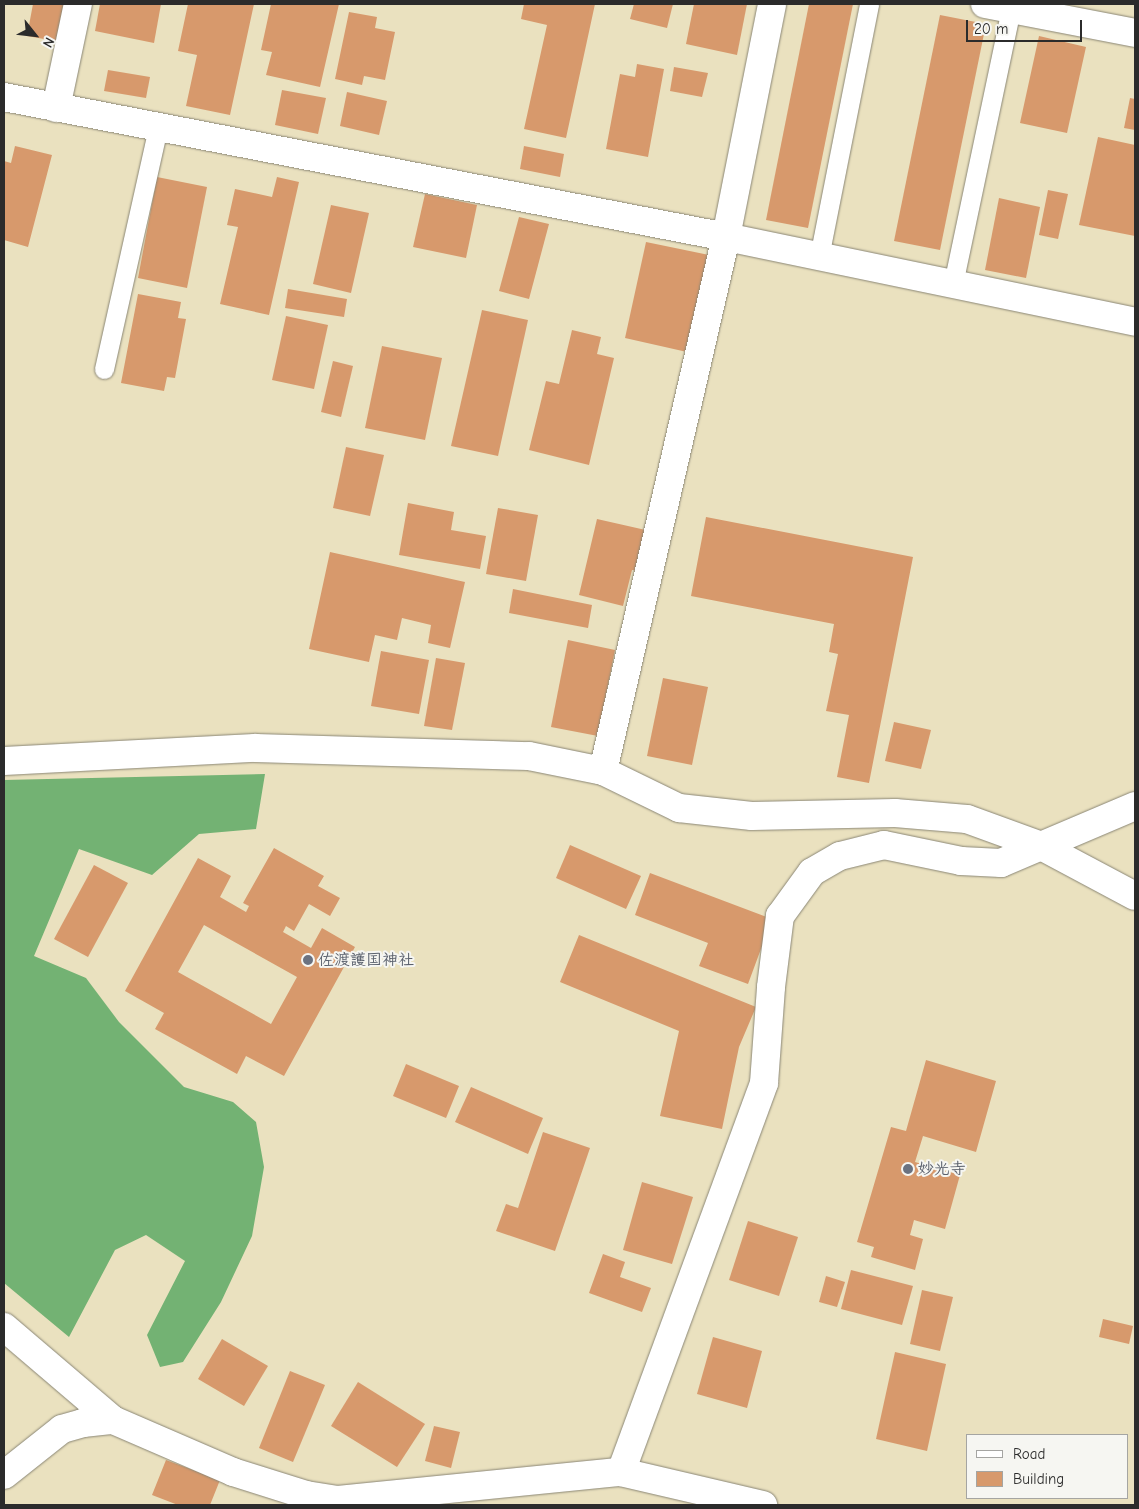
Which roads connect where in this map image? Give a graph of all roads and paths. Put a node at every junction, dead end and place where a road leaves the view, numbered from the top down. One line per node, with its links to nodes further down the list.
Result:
1 (78, 4): 7 (street)
2 (772, 4): 9 (street)
3 (869, 4): 10 (lane)
4 (1014, 7): 5 (street); 11 (lane)
5 (1135, 32)
6 (4, 97): 7 (street)
7 (56, 108): 8 (street)
8 (158, 128): 9 (street); 13 (lane)
9 (726, 237): 10 (street); 15 (street)
10 (820, 257): 11 (street)
11 (952, 284): 12 (street)
12 (1135, 322)
13 (104, 369)
14 (4, 761): 15 (street)
15 (603, 771): 17 (street)
16 (1135, 806): 17 (street)
17 (1041, 846): 18 (street); 21 (street)
18 (1135, 896)
19 (4, 1327): 20 (street)
20 (113, 1420): 22 (street); 23 (street)
21 (621, 1472): 23 (street); 24 (street)
22 (4, 1475)
23 (306, 1500)
24 (763, 1505)

